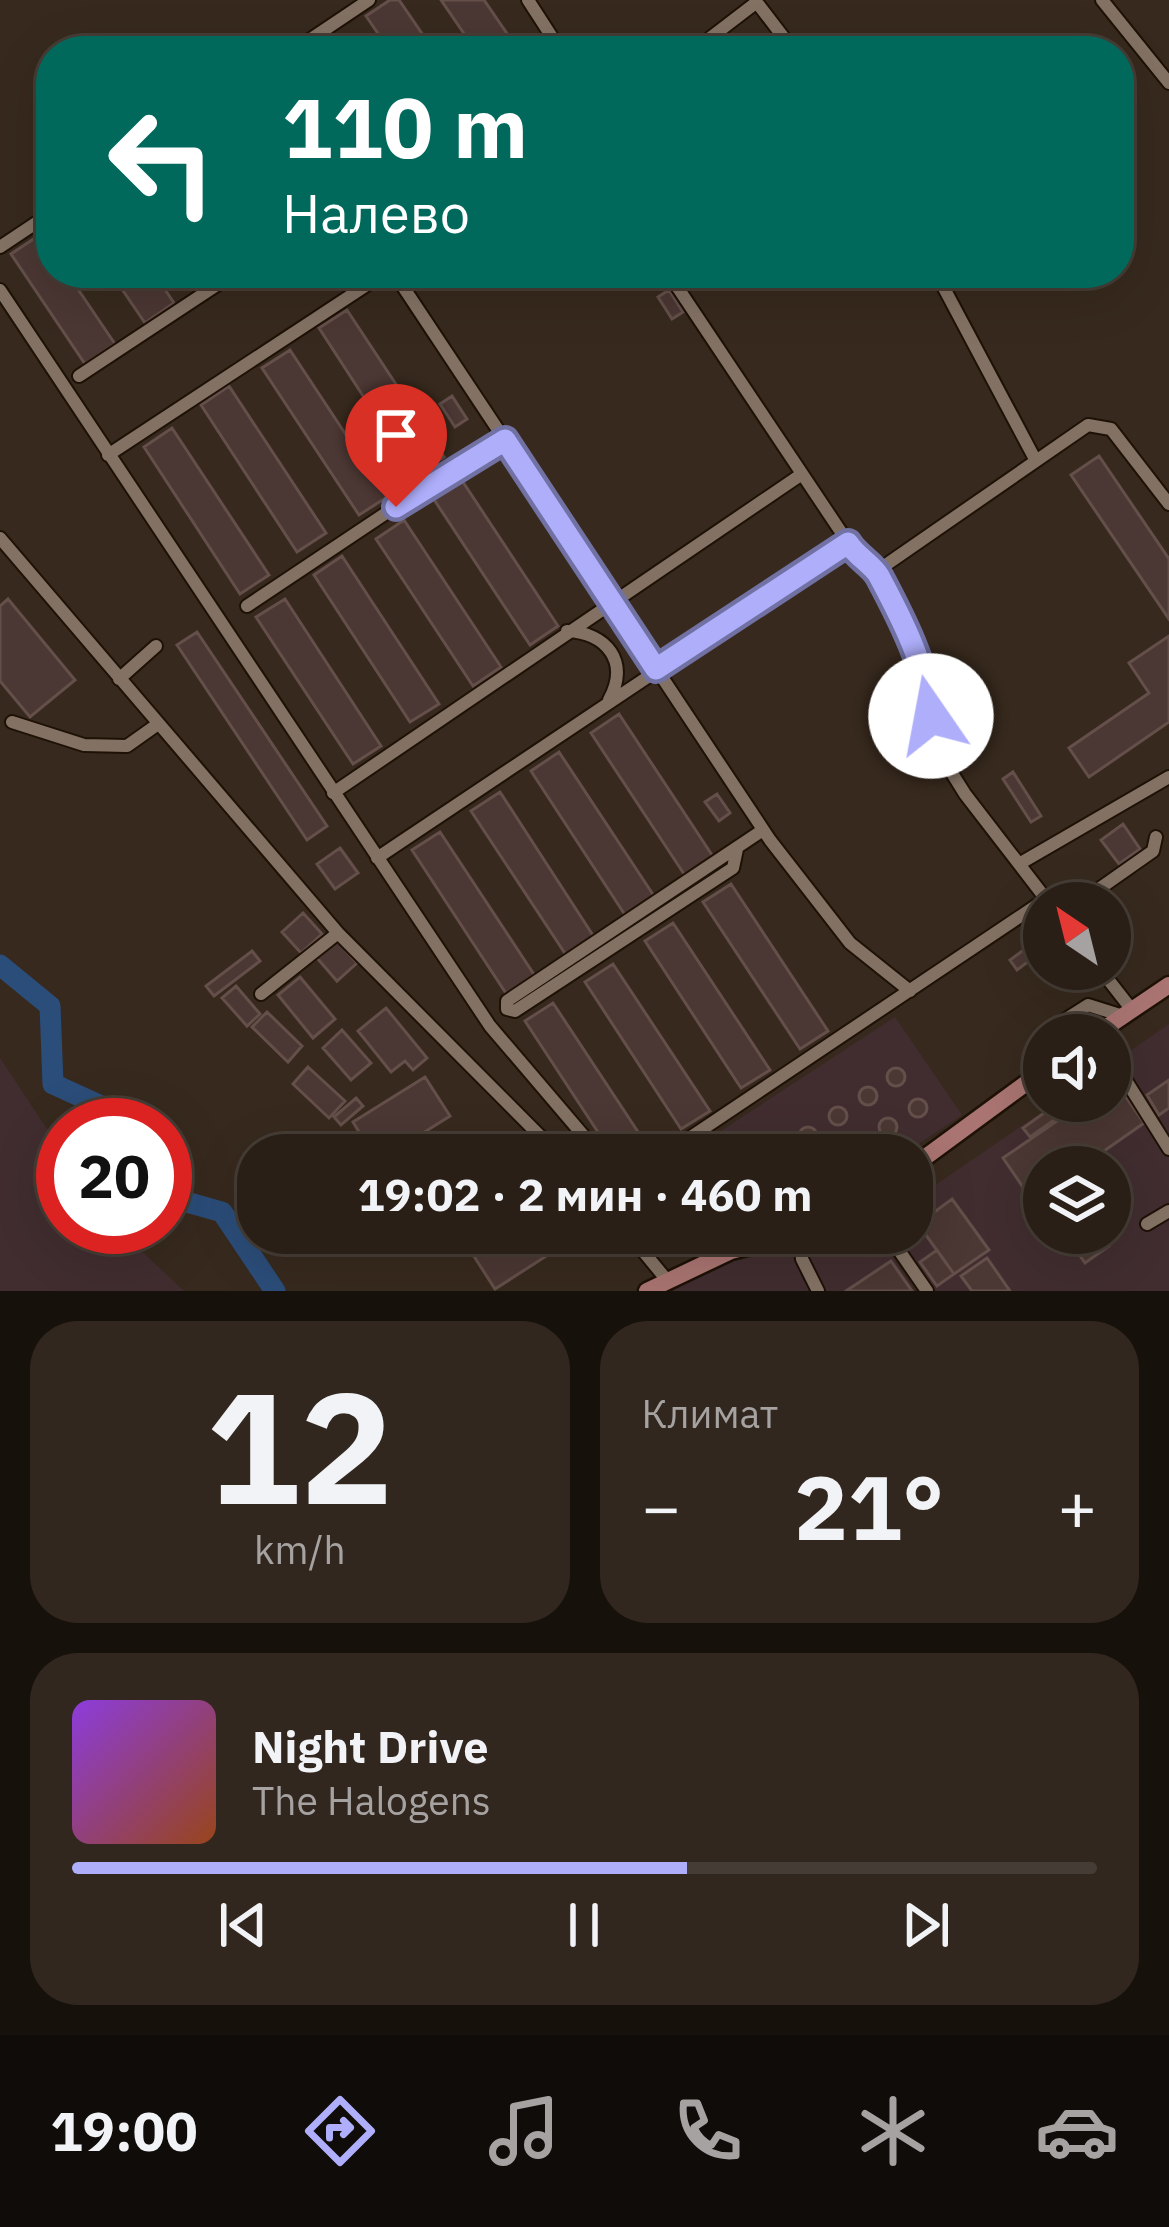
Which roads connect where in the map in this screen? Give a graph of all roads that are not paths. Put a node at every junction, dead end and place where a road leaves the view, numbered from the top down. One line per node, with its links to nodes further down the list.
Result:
1 (369, 0): 5 (street)
2 (528, 0): 6 (street)
3 (1102, 0): 9 (street)
4 (756, 1): 7 (street); 8 (street)
5 (315, 36)
6 (551, 36)
7 (712, 36)
8 (783, 36)
9 (1131, 36)
10 (1134, 39): 11 (street)
11 (1169, 82)
12 (36, 223): 13 (street)
13 (0, 247)
14 (213, 288): 20 (street)
15 (366, 288): 22 (street)
16 (399, 288): 21 (street)
17 (678, 288): 24 (street)
18 (944, 288): 23 (street)
19 (0, 290): 22 (street)
20 (79, 376)
21 (505, 440): 29 (street); 30 (street)
22 (108, 455): 39 (street)
23 (1036, 461): 25 (street); 28 (street)
24 (802, 474): 27 (street); 29 (street)
25 (1169, 504)
26 (0, 538): 34 (street)
27 (848, 543): 28 (street); 33 (street)
28 (878, 572): 44 (street)
29 (611, 601): 31 (street); 33 (street)
30 (248, 606)
31 (567, 631): 35 (street); 39 (street)
32 (157, 646): 34 (street)
33 (656, 669): 35 (street); 40 (street)
34 (118, 679): 37 (street)
35 (608, 701): 43 (street)
36 (12, 722): 37 (street)
37 (158, 724): 48 (street)
38 (1169, 777): 44 (street)
39 (333, 793): 43 (street)
40 (763, 830): 42 (street); 51 (street)
41 (1156, 837): 46 (street)
42 (737, 849): 42 (street)
43 (377, 858): 58 (street)
44 (1019, 864): 45 (street)
45 (1033, 882)
46 (1109, 882)
47 (1023, 917): 51 (street)
48 (338, 933): 52 (street); 57 (street)
49 (1169, 985): 53 (main road)
50 (1113, 990): 53 (street)
51 (910, 991): 59 (street)
52 (261, 994)
53 (1127, 1013): 54 (street)
54 (1074, 1014)
55 (1023, 1085): 61 (main road)
56 (1131, 1088): 60 (street)
57 (538, 1134)
58 (582, 1134)
59 (696, 1134)
60 (1169, 1149)
61 (933, 1152)
62 (1169, 1210): 63 (street)
63 (1148, 1224)
64 (646, 1254): 68 (street)
65 (724, 1254): 68 (main road)
66 (802, 1254): 70 (street)
67 (901, 1254): 71 (street)
68 (666, 1280): 69 (main road)
69 (647, 1291)
70 (818, 1291)
71 (927, 1291)

